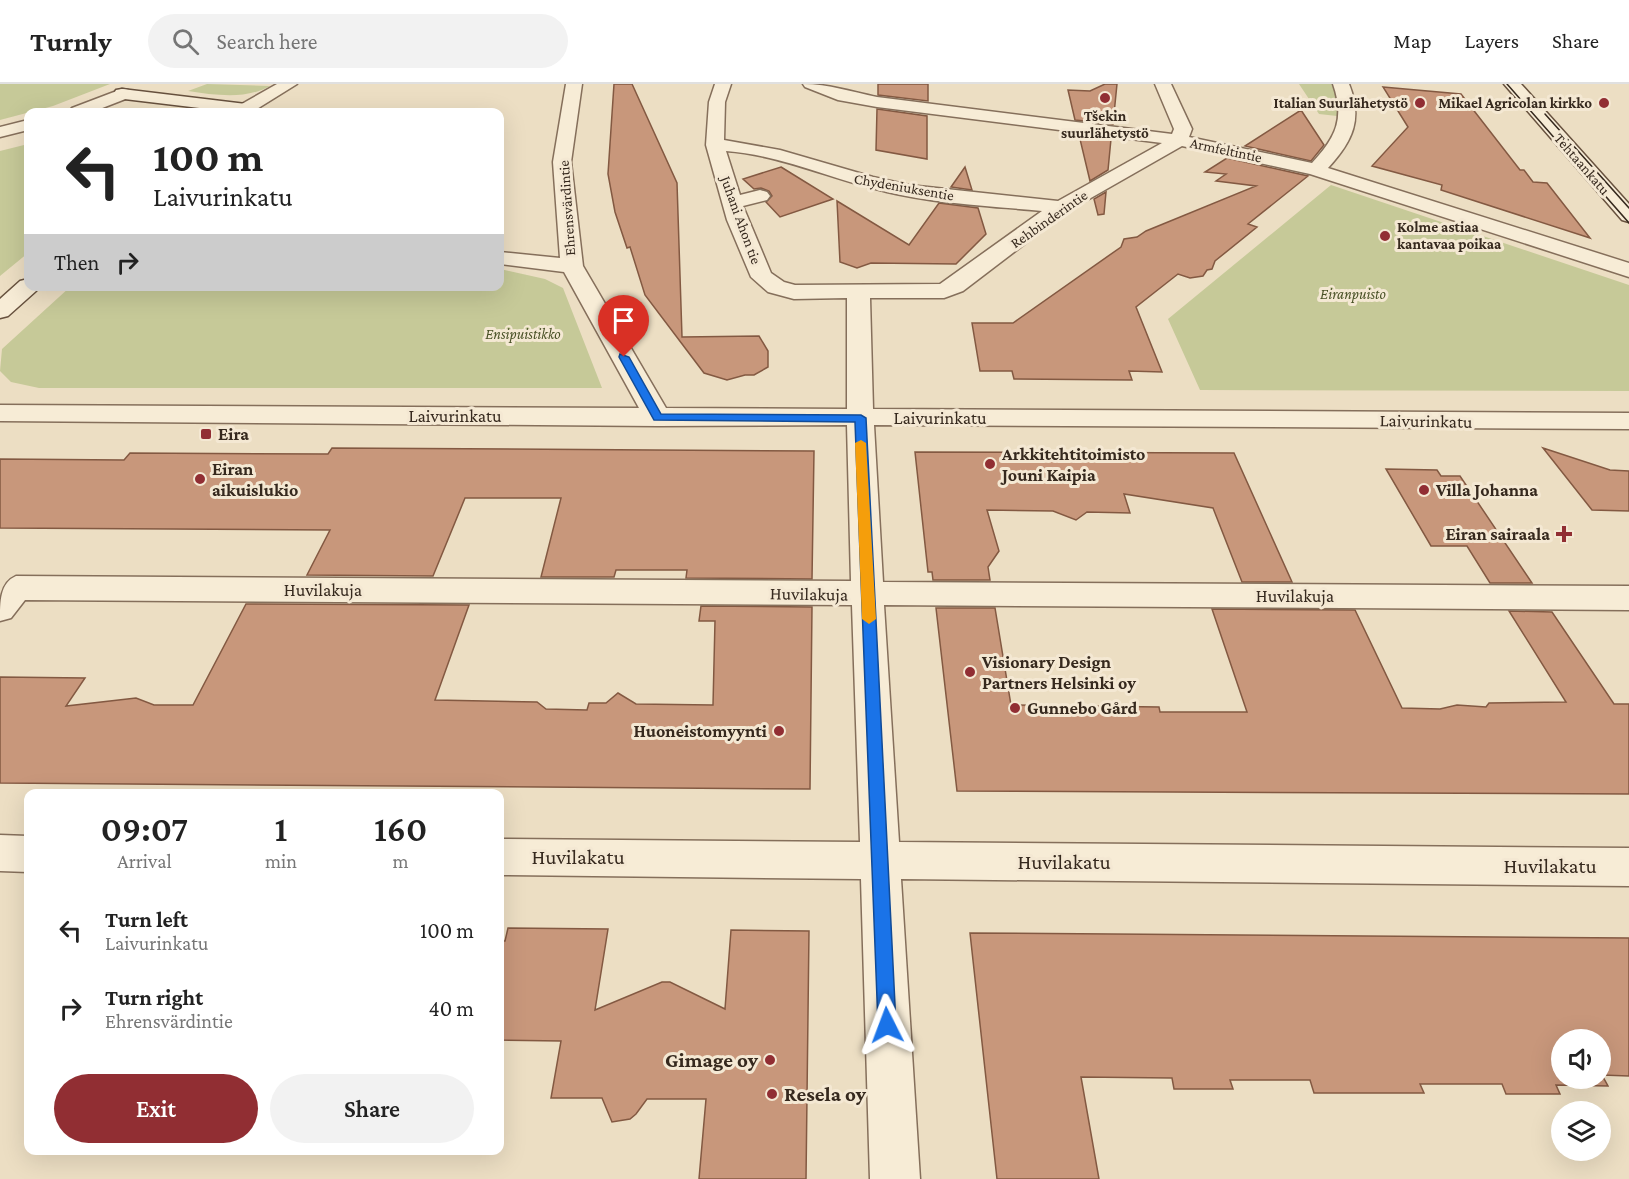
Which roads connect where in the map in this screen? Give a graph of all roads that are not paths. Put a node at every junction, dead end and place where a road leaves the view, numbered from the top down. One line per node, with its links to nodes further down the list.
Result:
1 (145, 84): 9 (street)
2 (289, 84): 12 (street)
3 (574, 84): 23 (street, Ehrensvärdintie)
4 (723, 84): 16 (street, Juhani Ahon tie)
5 (811, 84): 15 (street, Armfeltintie)
6 (1163, 84): 15 (street)
7 (1341, 84): 17 (street)
8 (1512, 84): 21 (street, Tehtaankatu)
9 (122, 94): 10 (street); 11 (street)
10 (88, 108)
11 (222, 108)
12 (248, 108)
13 (24, 126): 14 (street)
14 (0, 132)
15 (1179, 140): 17 (street, Armfeltintie); 20 (street, Rehbinderintie)
16 (715, 146): 19 (street, Juhani Ahon tie); 20 (street, Chydeniuksentie)
17 (1316, 170): 24 (street, Armfeltintie)
18 (760, 196): 19 (street)
19 (732, 203): 26 (street, Juhani Ahon tie)
20 (1061, 207): 26 (street, Rehbinderintie)
21 (1629, 216)
22 (504, 258): 23 (street)
23 (572, 266): 29 (street, Ehrensvärdintie)
24 (1629, 270)
25 (24, 290): 27 (street)
26 (858, 292): 30 (street)
27 (0, 311)
28 (0, 412): 29 (street, Laivurinkatu)
29 (658, 418): 30 (street, Laivurinkatu)
30 (861, 418): 31 (street, Laivurinkatu); 32 (street)
31 (1629, 421)
32 (868, 594): 33 (street, Huvilakuja); 34 (street, Huvilakuja); 38 (street)
33 (1629, 598)
34 (0, 609)
35 (0, 854): 36 (street)
36 (24, 854)
37 (504, 857): 38 (street, Huvilakatu)
38 (880, 860): 39 (street, Huvilakatu); 40 (street)
39 (1629, 867)
40 (895, 1179)

